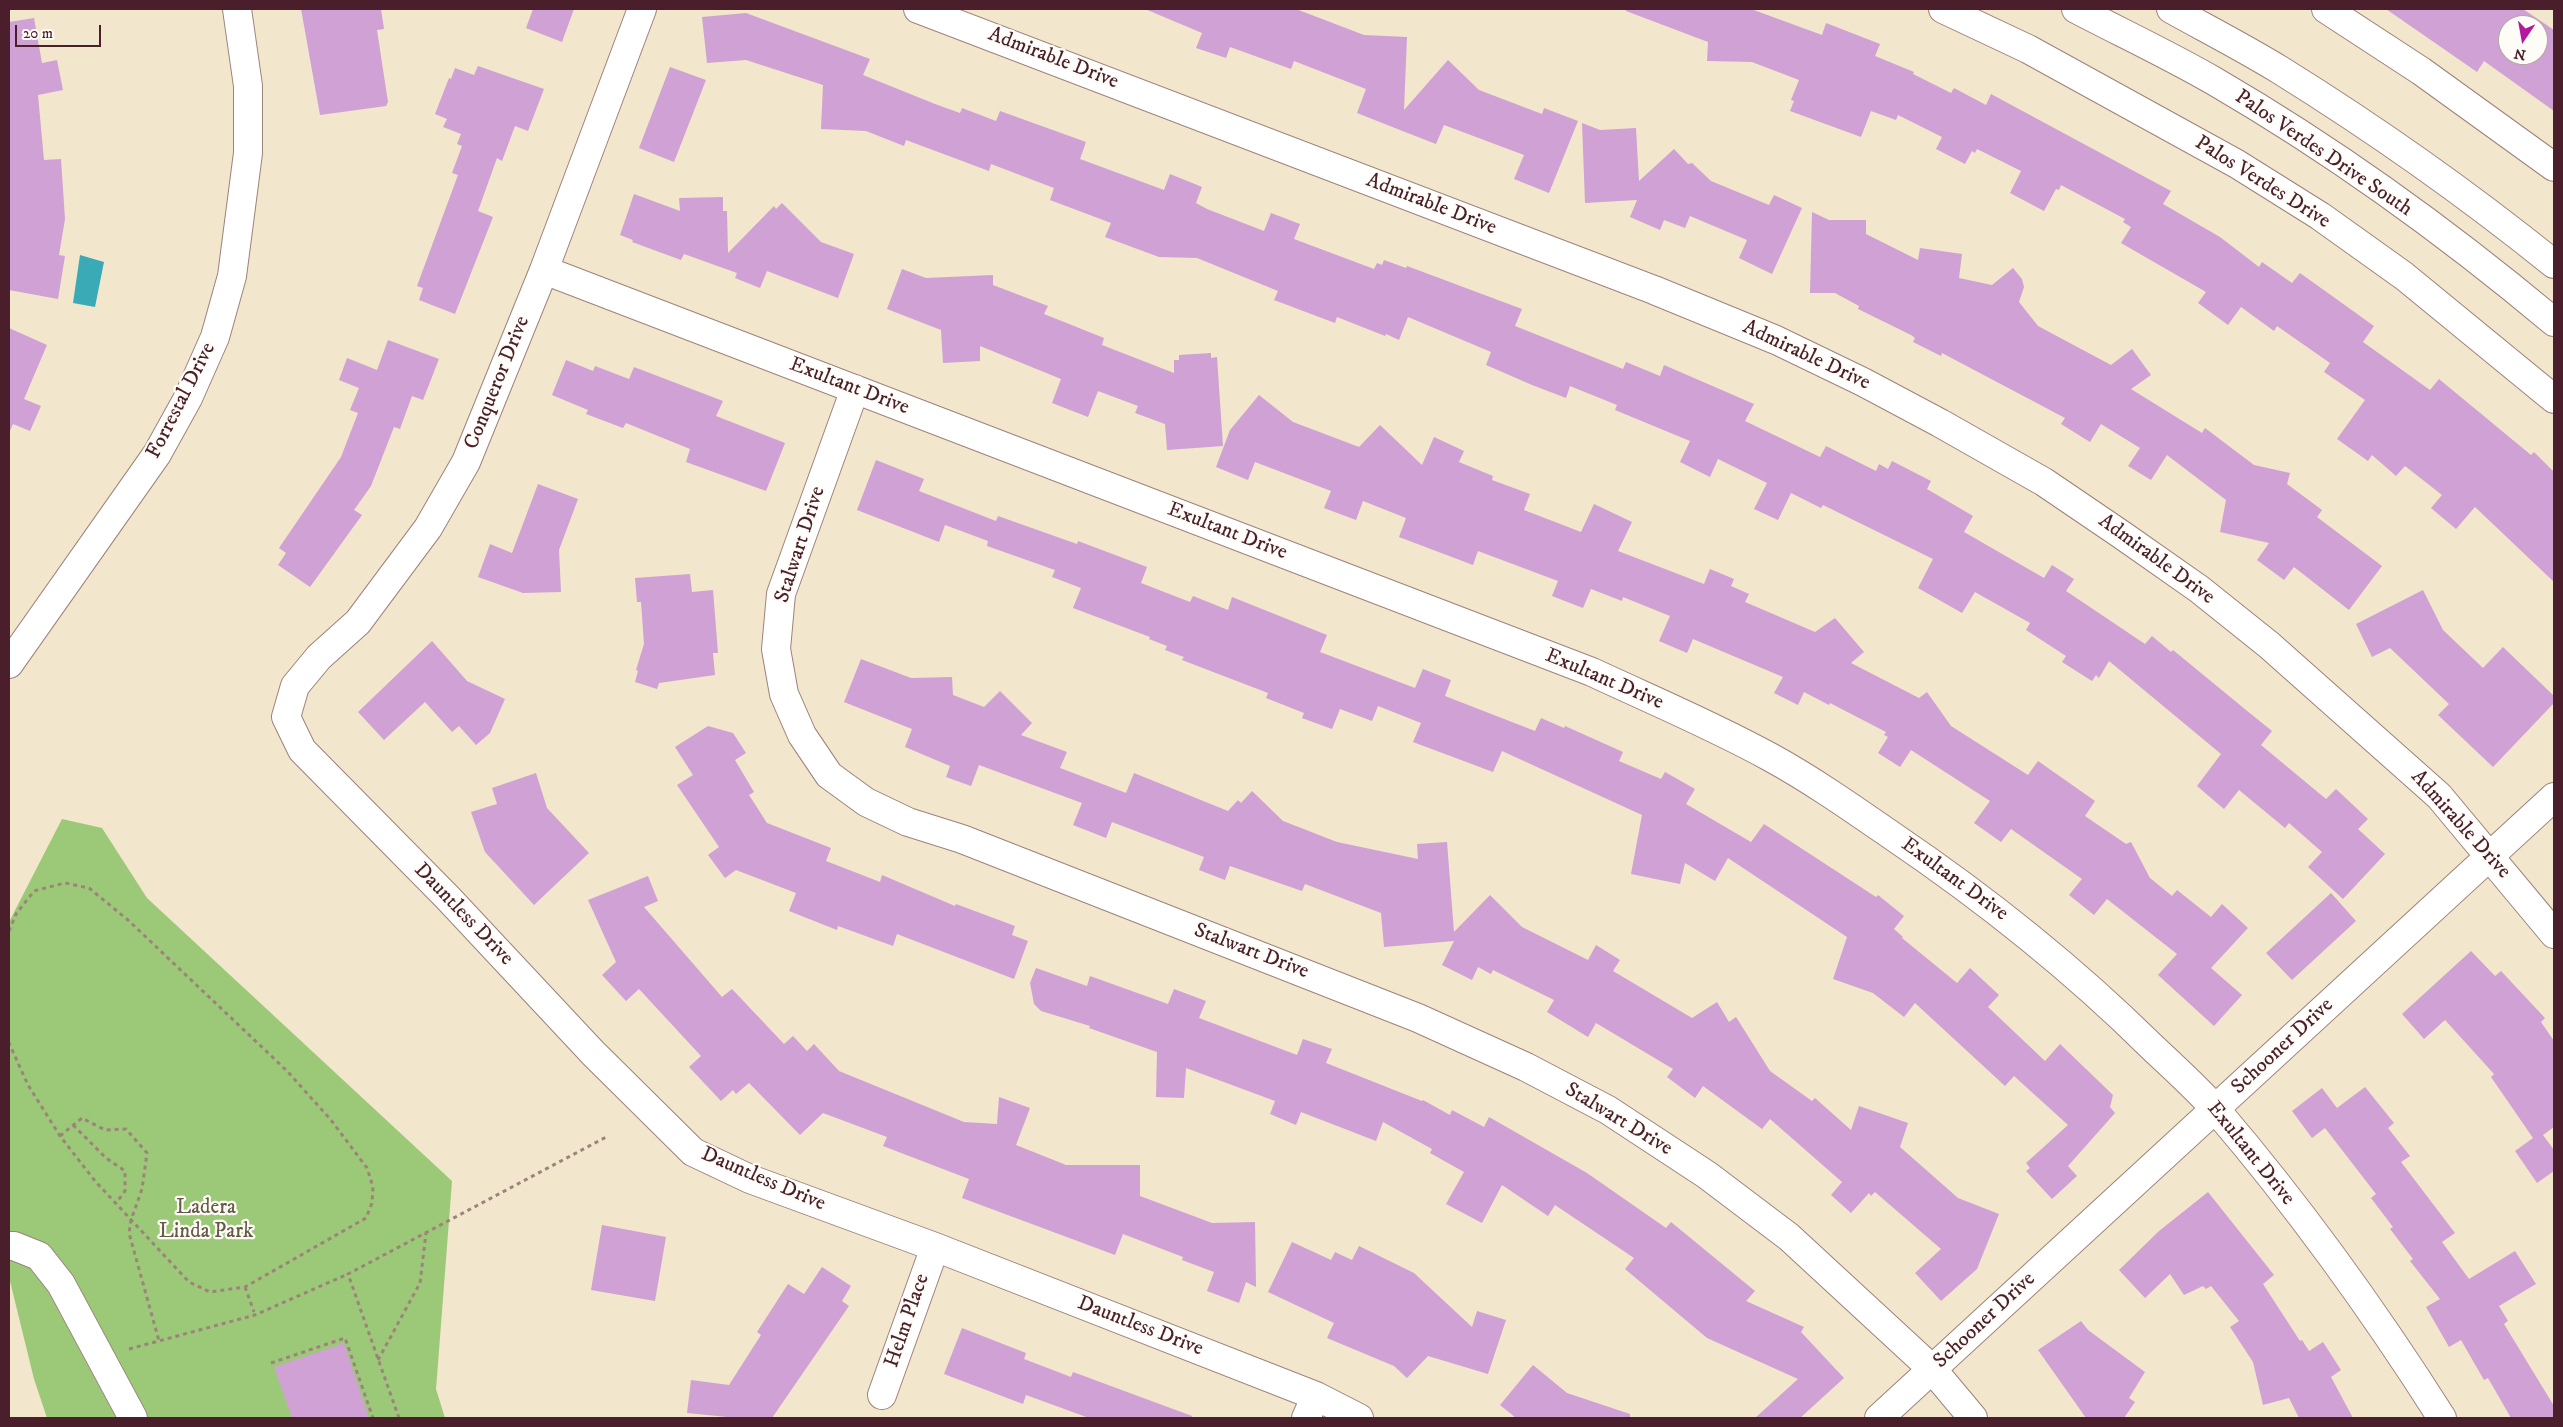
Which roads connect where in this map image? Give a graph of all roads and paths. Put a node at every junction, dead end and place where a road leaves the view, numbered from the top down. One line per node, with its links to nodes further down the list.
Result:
1 (237, 9): 14 (street, Forrestal Drive)
2 (642, 9): 10 (street, Conqueror Drive)
3 (918, 9): 17 (street, Admirable Drive)
4 (1942, 9): 13 (street, Palos Verdes Drive)
5 (2076, 9): 11 (street, Palos Verdes Drive South)
6 (2171, 9): 9 (street, Palos Verdes Drive South)
7 (2326, 9): 8 (street)
8 (2554, 168)
9 (2554, 264)
10 (544, 270): 12 (street, Exultant Drive); 15 (street, Conqueror Drive)
11 (2554, 322)
12 (855, 389): 21 (street, Exultant Drive); 37 (street, Stalwart Drive)
13 (2554, 399)
14 (9, 664)
15 (286, 717): 29 (street, Dauntless Drive)
16 (2554, 797): 17 (street, Schooner Drive)
17 (2490, 856): 19 (street, Admirable Drive); 21 (street, Schooner Drive)
18 (9, 931): 31 (path)
19 (2554, 934)
20 (9, 1044): 23 (path)
21 (2215, 1109): 37 (street, Schooner Drive); 46 (street, Exultant Drive)
22 (74, 1125): 23 (path); 25 (path); 26 (path)
23 (60, 1136): 25 (path)
24 (608, 1136): 27 (path)
25 (116, 1203): 26 (path)
26 (131, 1220): 31 (path); 33 (path)
27 (426, 1233): 30 (path); 35 (path)
28 (9, 1246): 40 (street)
29 (935, 1247): 38 (street, Helm Place); 39 (street, Dauntless Drive)
30 (348, 1274): 33 (path); 35 (path)
31 (245, 1288): 32 (path)
32 (254, 1312)
33 (159, 1341): 34 (path)
34 (129, 1349)
35 (378, 1361): 42 (path)
36 (271, 1363): 41 (path)
37 (1932, 1369): 44 (street, Schooner Drive); 45 (street, Stalwart Drive)
38 (882, 1395)
39 (1311, 1407): 43 (street, Dauntless Drive)
40 (133, 1418)
41 (372, 1418)
42 (398, 1418)
43 (1359, 1418)
44 (1879, 1418)
45 (1973, 1418)
46 (2442, 1418)

